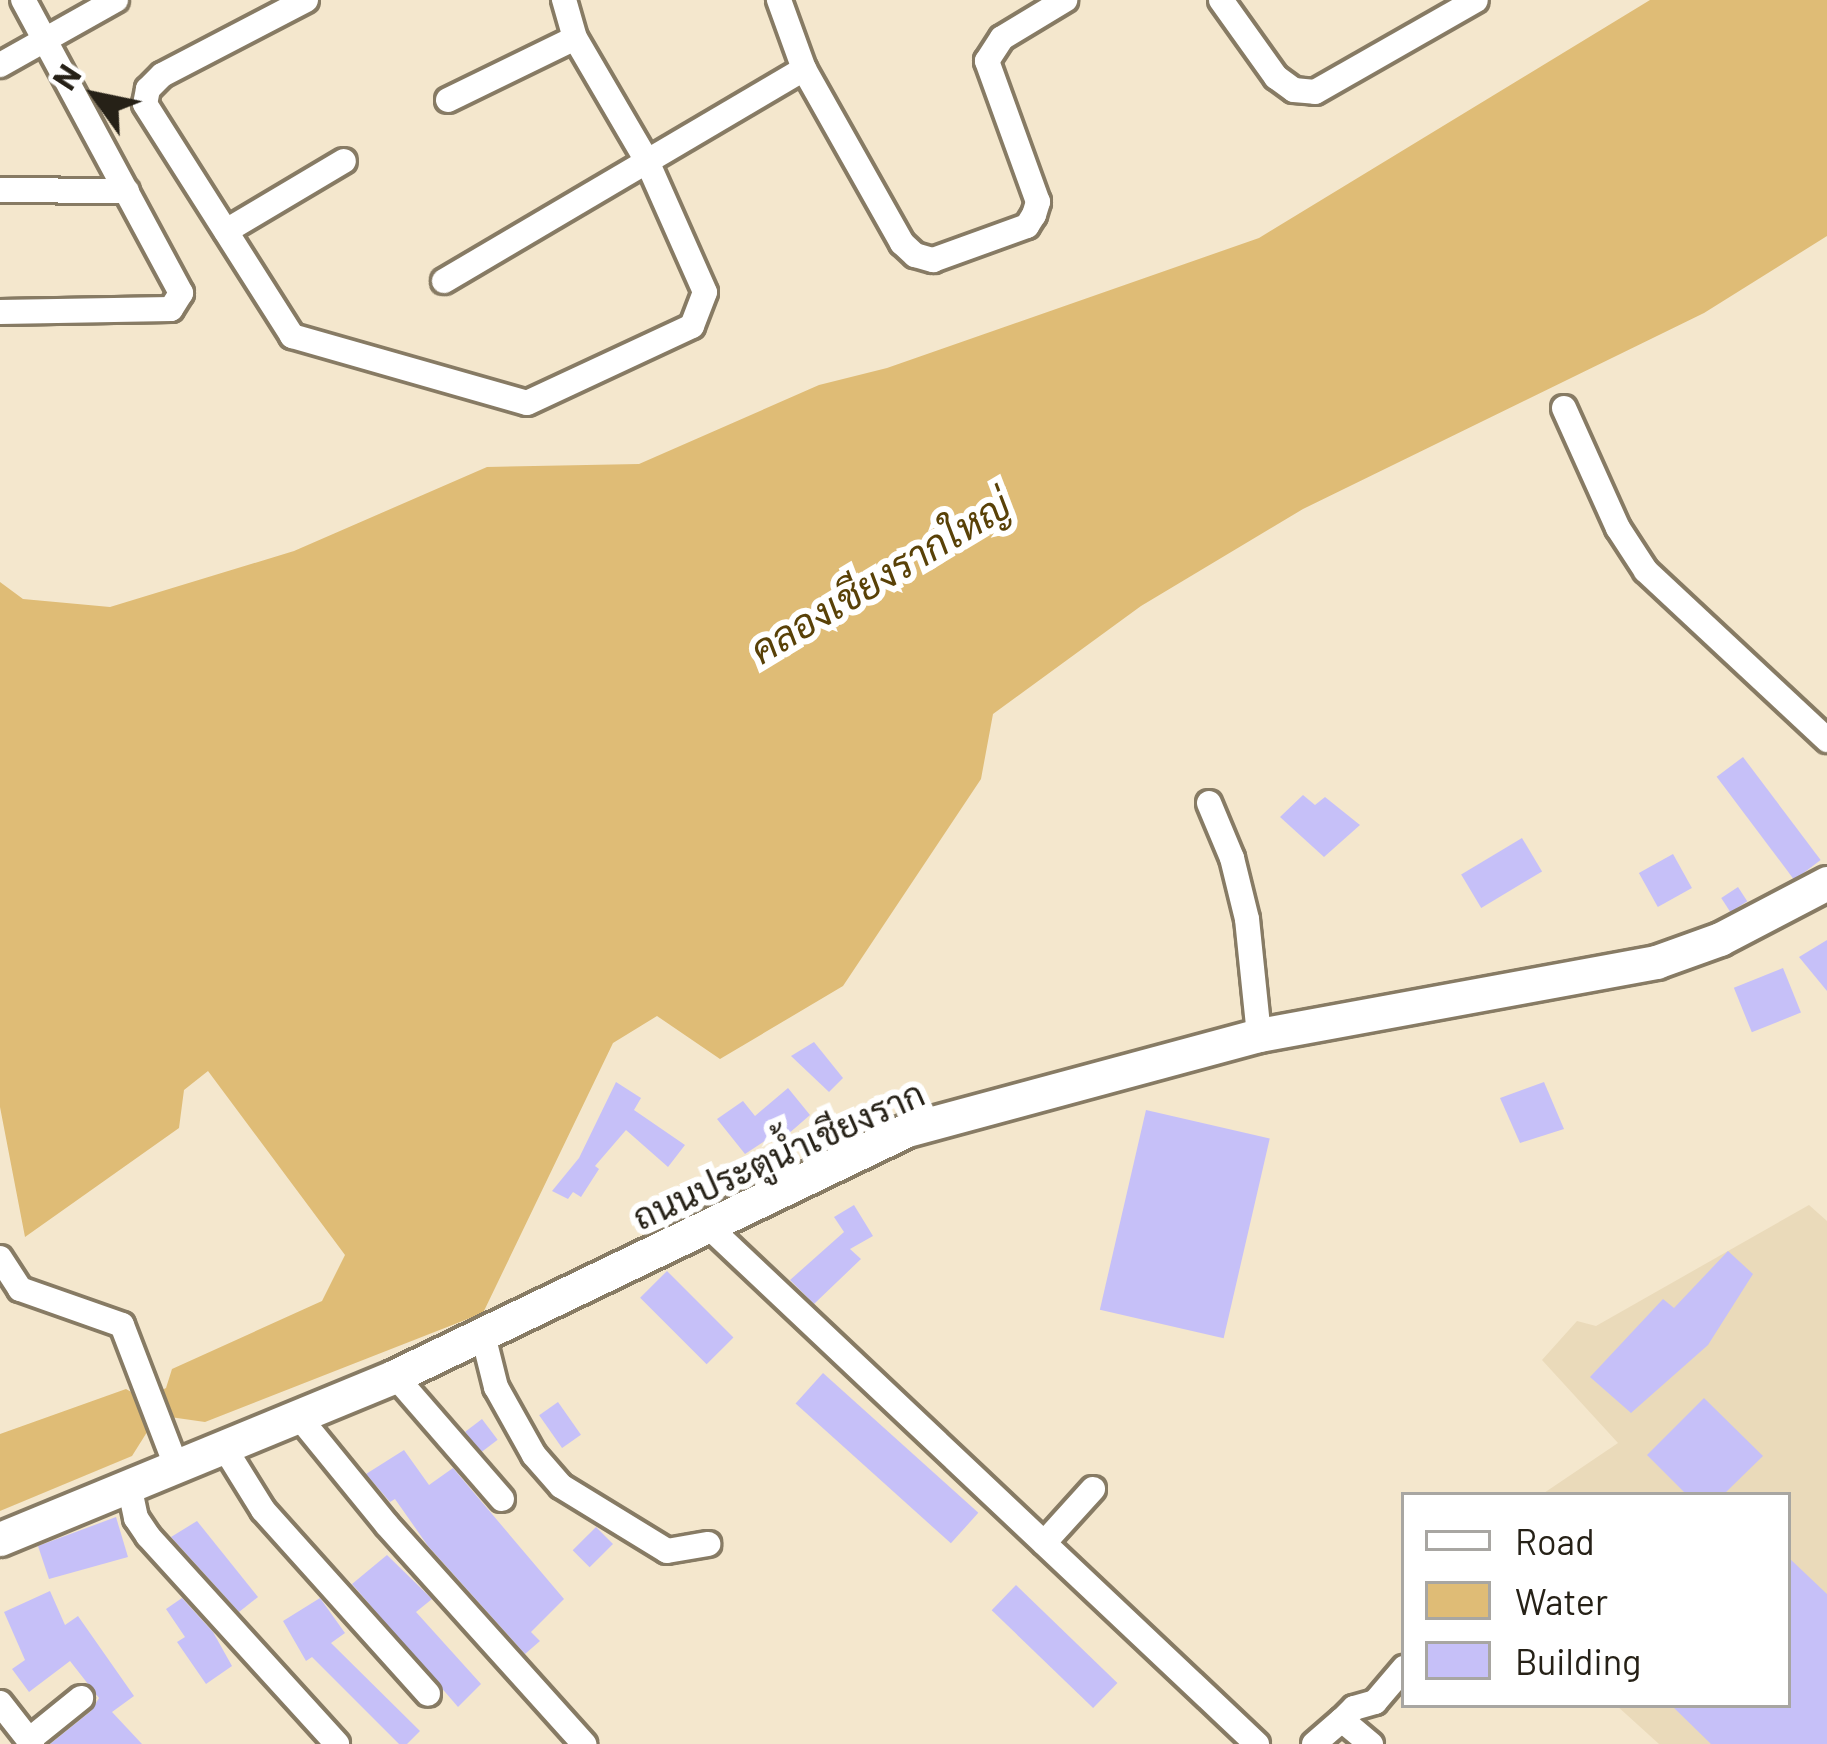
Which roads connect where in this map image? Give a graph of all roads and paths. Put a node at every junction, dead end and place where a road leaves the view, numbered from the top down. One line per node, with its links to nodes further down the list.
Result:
1 (23, 0): 11 (street)
2 (116, 0): 11 (street)
3 (306, 0): 19 (street)
4 (564, 0): 10 (street)
5 (778, 0): 13 (street)
6 (1065, 0): 13 (street)
7 (1221, 0): 9 (street)
8 (1476, 0): 9 (street)
9 (1434, 10)
10 (575, 38): 14 (street); 16 (street)
11 (45, 40): 12 (street); 18 (street)
12 (0, 65)
13 (804, 69): 16 (street)
14 (448, 100)
15 (344, 161): 19 (street)
16 (647, 161): 19 (street); 20 (street)
17 (0, 190): 18 (street)
18 (128, 191): 21 (street)
19 (226, 231)
20 (443, 281)
21 (0, 312)
22 (1564, 408): 23 (street)
23 (1827, 740)
24 (1209, 802): 26 (street)
25 (1824, 890): 26 (street, ถนนประตูน้ำเชียงราก)
26 (1259, 1035): 27 (street, ถนนประตูน้ำเชียงราก)
27 (708, 1226): 29 (street, ถนนประตูน้ำเชียงราก); 38 (street)
28 (0, 1258): 33 (street)
29 (483, 1335): 30 (street, ถนนประตูน้ำเชียงราก); 39 (street)
30 (394, 1376): 31 (street, ถนนประตูน้ำเชียงราก); 36 (street)
31 (299, 1417): 32 (street, ถนนประตูน้ำเชียงราก); 47 (street)
32 (224, 1447): 33 (street, ถนนประตูน้ำเชียงราก); 41 (street)
33 (176, 1466): 34 (street, ถนนประตูน้ำเชียงราก)
34 (129, 1485): 37 (street, ถนนประตูน้ำเชียงราก); 46 (street)
35 (1093, 1489): 38 (street)
36 (502, 1499)
37 (0, 1539)
38 (1044, 1543): 48 (street)
39 (708, 1544)
40 (1401, 1672): 44 (street)
41 (428, 1694)
42 (81, 1698): 45 (street)
43 (0, 1703): 45 (street)
44 (1342, 1720): 49 (street); 50 (street)
45 (30, 1742)
46 (338, 1744)
47 (584, 1744)
48 (1257, 1744)
49 (1314, 1744)
50 (1371, 1744)

